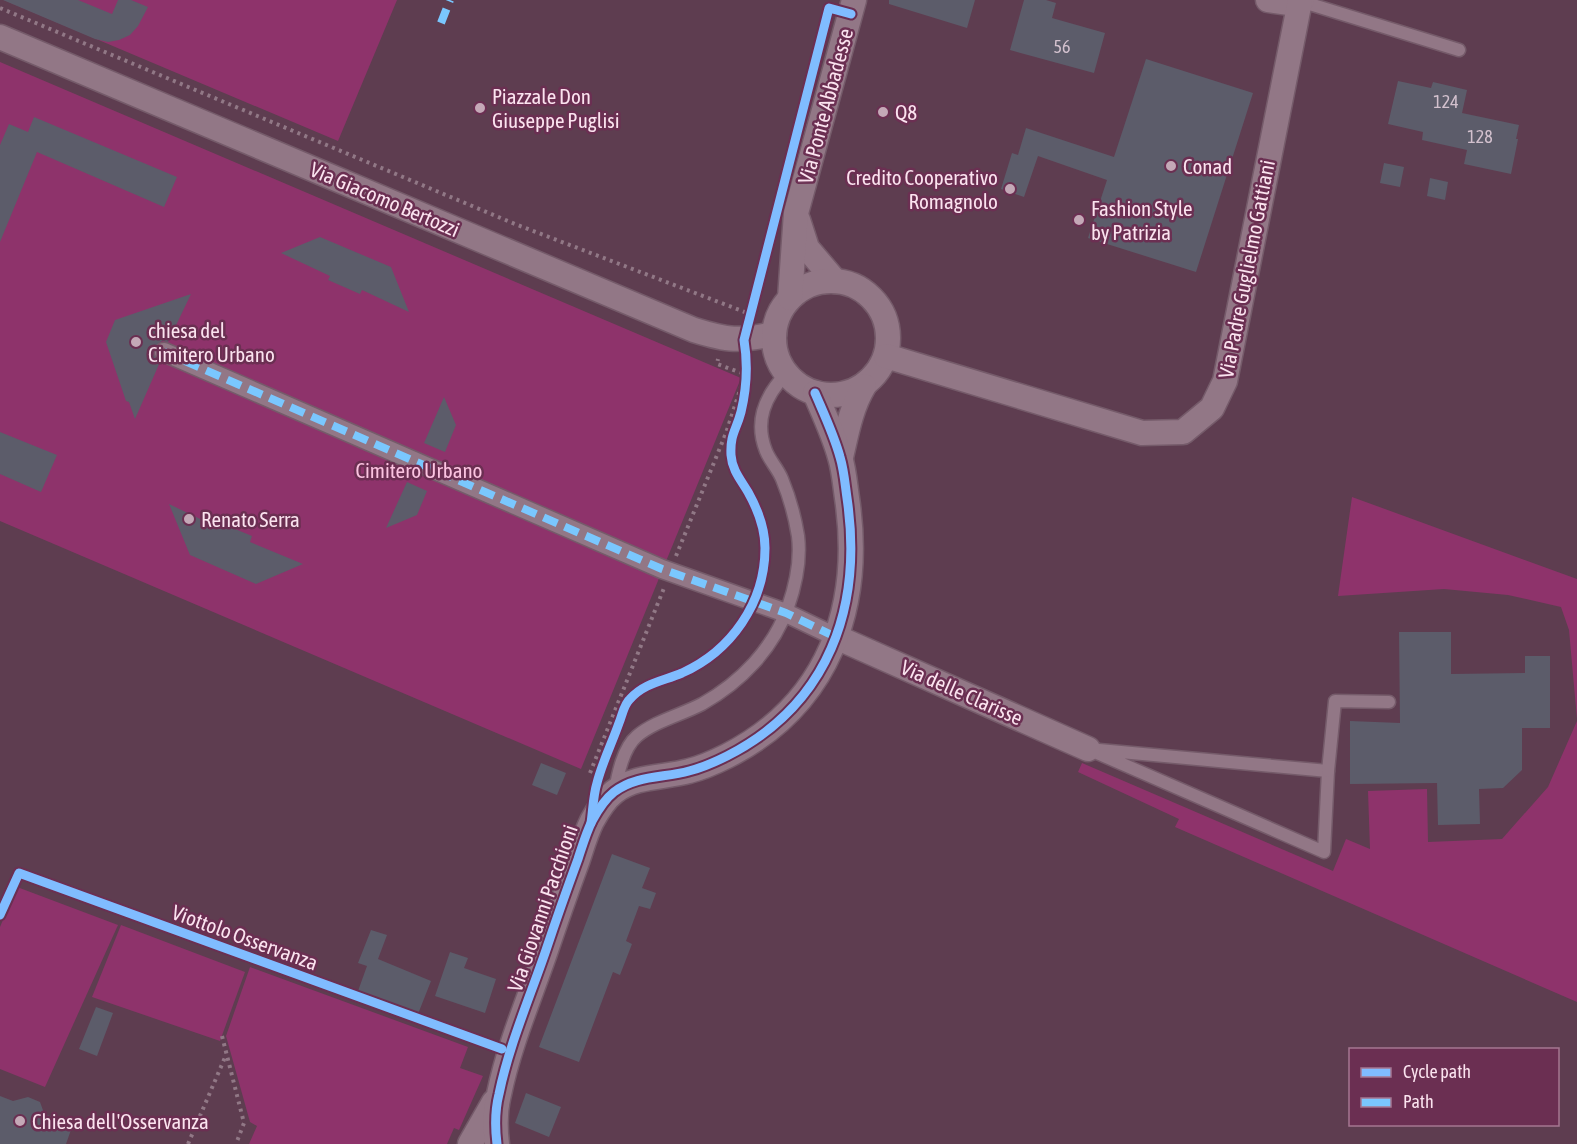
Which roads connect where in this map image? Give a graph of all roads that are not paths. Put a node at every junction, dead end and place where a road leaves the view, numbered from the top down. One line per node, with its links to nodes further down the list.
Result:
1 (854, 0): 6 (street, Via Ponte Abbadesse)
2 (1268, 0): 3 (street)
3 (1301, 1): 5 (lane); 11 (street, Via Padre Guglielmo Gattiani)
4 (0, 37): 9 (street, Via Giacomo Bertozzi)
5 (1459, 50)
6 (796, 213): 7 (street); 8 (street, Via Ponte Abbadesse)
7 (835, 281): 8 (street); 11 (street)
8 (789, 298): 9 (street)
9 (774, 334): 12 (street)
10 (164, 352): 16 (street)
11 (886, 356): 13 (street)
12 (786, 374): 14 (street); 16 (lane)
13 (864, 386): 14 (street); 15 (street)
14 (815, 393): 15 (street)
15 (841, 459): 17 (street, Via Giovanni Pacchioni)
16 (786, 613): 17 (street); 21 (lane)
17 (836, 637): 19 (street, Via delle Clarisse); 21 (street, Via Giovanni Pacchioni)
18 (1389, 702): 20 (lane)
19 (1088, 749): 20 (lane); 20 (lane)
20 (1328, 771)
21 (606, 788): 22 (street, Via Giovanni Pacchioni)
22 (498, 1095): 23 (street, Via Giovanni Pacchioni); 24 (street, Via Giovanni Pacchioni)
23 (470, 1144)
24 (497, 1144)

